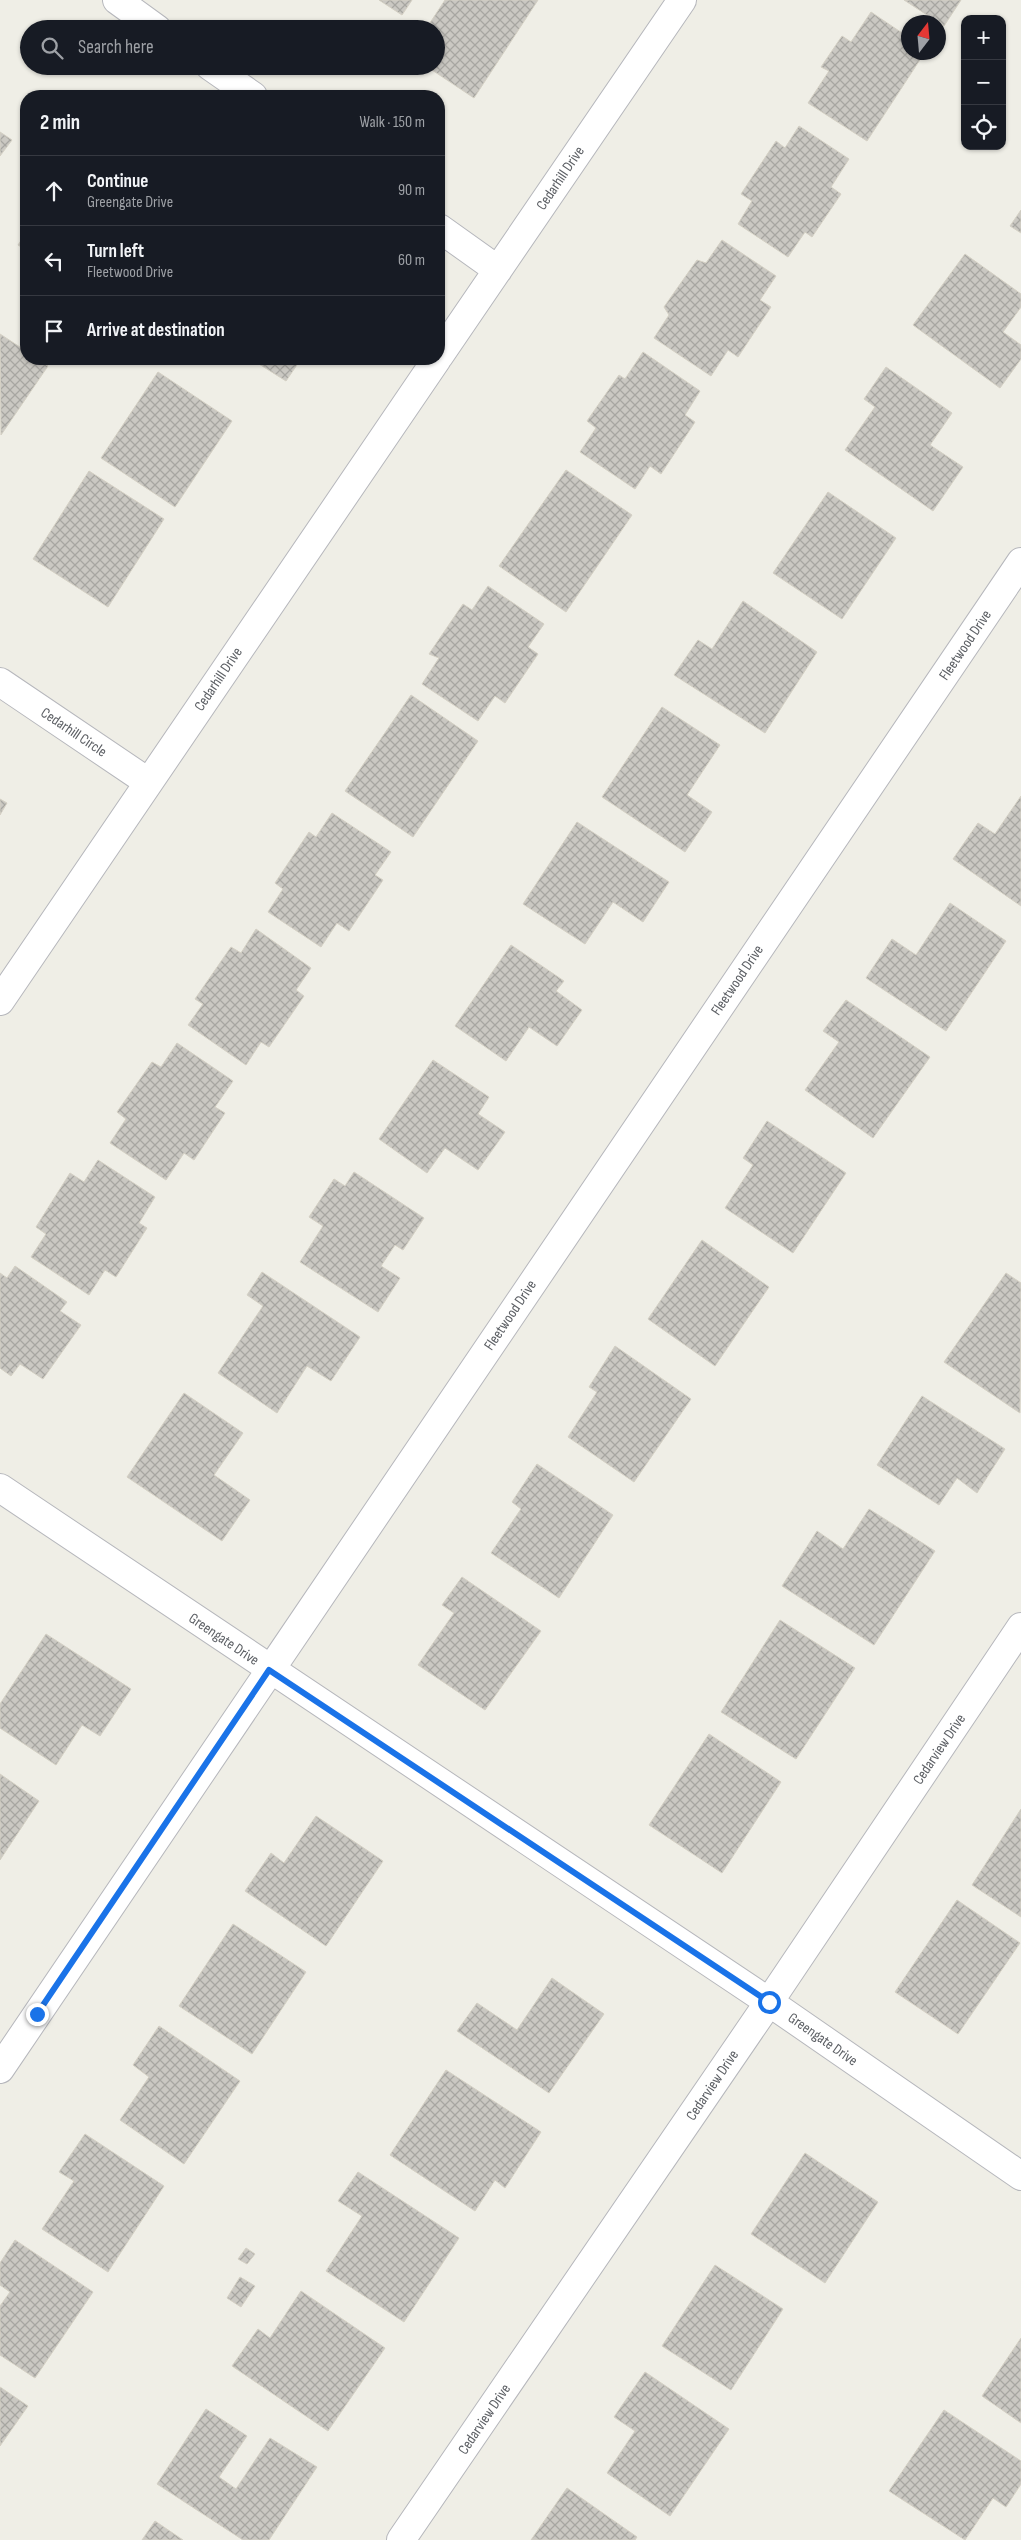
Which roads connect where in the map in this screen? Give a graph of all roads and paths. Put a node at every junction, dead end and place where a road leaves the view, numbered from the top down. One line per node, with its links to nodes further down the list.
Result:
1 (116, 0): 3 (street)
2 (682, 0): 7 (street, Cedarhill Drive)
3 (144, 20)
4 (223, 75): 5 (street)
5 (244, 90)
6 (445, 232): 7 (street)
7 (498, 270): 8 (street, Cedarhill Drive)
8 (445, 347)
9 (433, 365): 12 (street, Cedarhill Drive)
10 (1021, 562): 16 (street, Fleetwood Drive)
11 (0, 682): 12 (street, Cedarhill Circle)
12 (148, 782): 13 (street, Cedarhill Drive)
13 (0, 1001)
14 (0, 1488): 16 (street, Greengate Drive)
15 (1021, 1628): 17 (street, Cedarview Drive)
16 (269, 1670): 17 (street, Greengate Drive); 18 (street, Fleetwood Drive)
17 (769, 2002): 19 (street, Greengate Drive); 20 (street, Cedarview Drive)
18 (0, 2069)
19 (1021, 2176)
20 (401, 2540)

